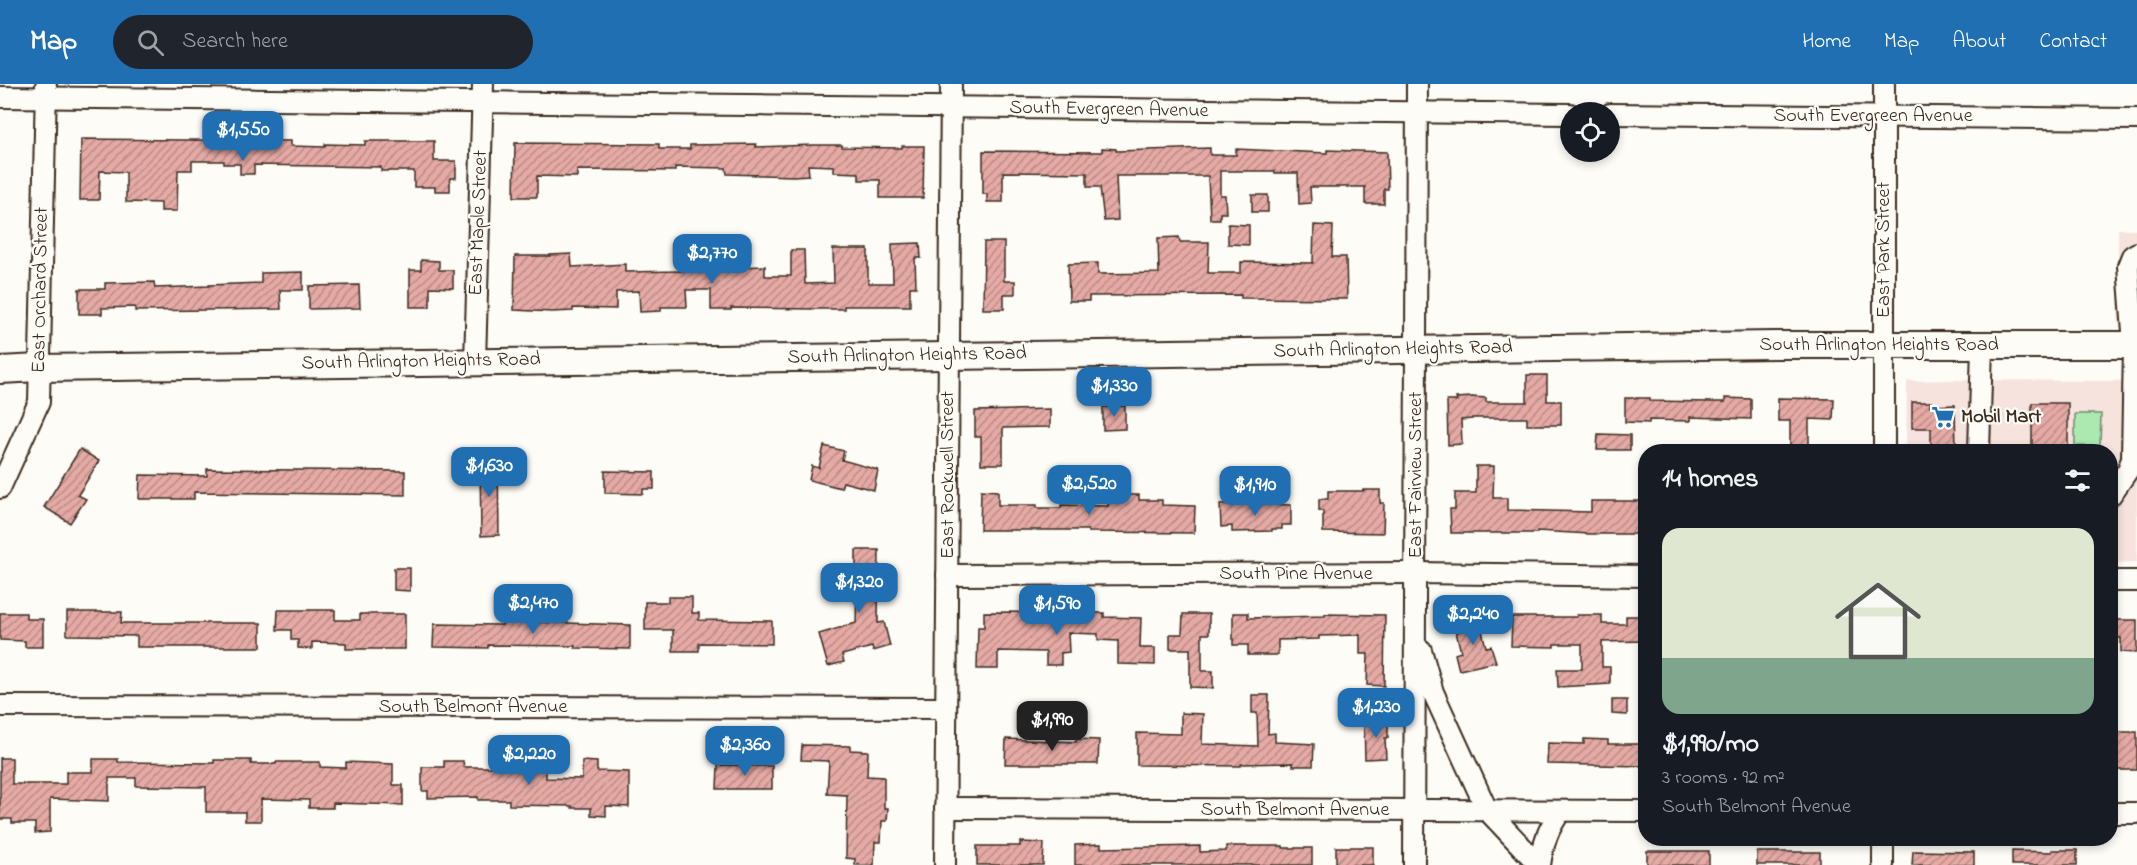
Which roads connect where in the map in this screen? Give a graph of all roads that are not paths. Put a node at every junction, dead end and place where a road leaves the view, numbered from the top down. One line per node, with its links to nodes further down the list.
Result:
1 (951, 84): 7 (street, East Rockwell Street)
2 (1417, 84): 8 (street, East Fairview Street)
3 (1884, 84): 11 (street, East Park Street)
4 (46, 91): 5 (street, South Evergreen Avenue); 6 (street, South Evergreen Avenue); 21 (street, East Orchard Street)
5 (483, 92): 7 (street, South Evergreen Avenue); 20 (street, East Maple Street)
6 (0, 97)
7 (951, 108): 8 (street, South Evergreen Avenue); 19 (street, East Rockwell Street)
8 (1417, 113): 9 (street, South Evergreen Avenue); 18 (street, East Fairview Street)
9 (1560, 114)
10 (1620, 114): 11 (street, South Evergreen Avenue)
11 (1884, 116): 12 (street, South Evergreen Avenue); 15 (street, East Park Street)
12 (2137, 119)
13 (2137, 253): 14 (street)
14 (2133, 297): 17 (street)
15 (1884, 345): 16 (main road, South Arlington Heights Road); 18 (main road, South Arlington Heights Road); 23 (street, East Park Street)
16 (1982, 345): 17 (main road, South Arlington Heights Road); 24 (street)
17 (2135, 345): 25 (street)
18 (1416, 349): 19 (main road, South Arlington Heights Road); 27 (street, East Fairview Street)
19 (949, 355): 20 (main road, South Arlington Heights Road); 28 (street, East Rockwell Street)
20 (475, 362): 21 (main road, South Arlington Heights Road)
21 (39, 368): 22 (main road, South Arlington Heights Road); 26 (street, East Orchard Street)
22 (0, 370)
23 (1884, 444)
24 (1979, 444)
25 (2118, 484)
26 (0, 488)
27 (1415, 573): 28 (street, South Pine Avenue); 29 (street, South Pine Avenue); 32 (street, East Fairview Street)
28 (947, 575): 34 (street, East Rockwell Street)
29 (1638, 576)
30 (2118, 581): 31 (street)
31 (2137, 581)
32 (1415, 627): 36 (street, East Fairview Street); 37 (street)
33 (0, 706): 34 (street, South Belmont Avenue)
34 (946, 708): 35 (street, East Rockwell Street)
35 (945, 807): 36 (street, South Belmont Avenue); 43 (street, East Rockwell Street)
36 (1414, 810): 37 (street, South Belmont Avenue); 44 (street, East Fairview Street)
37 (1487, 810): 38 (street, South Belmont Avenue); 45 (street)
38 (1561, 811): 39 (street, South Belmont Avenue); 45 (street)
39 (1638, 811)
40 (2118, 813): 41 (street)
41 (2137, 813)
42 (1883, 846): 46 (street)
43 (945, 865)
44 (1414, 865)
45 (1539, 865)
46 (1883, 865)

